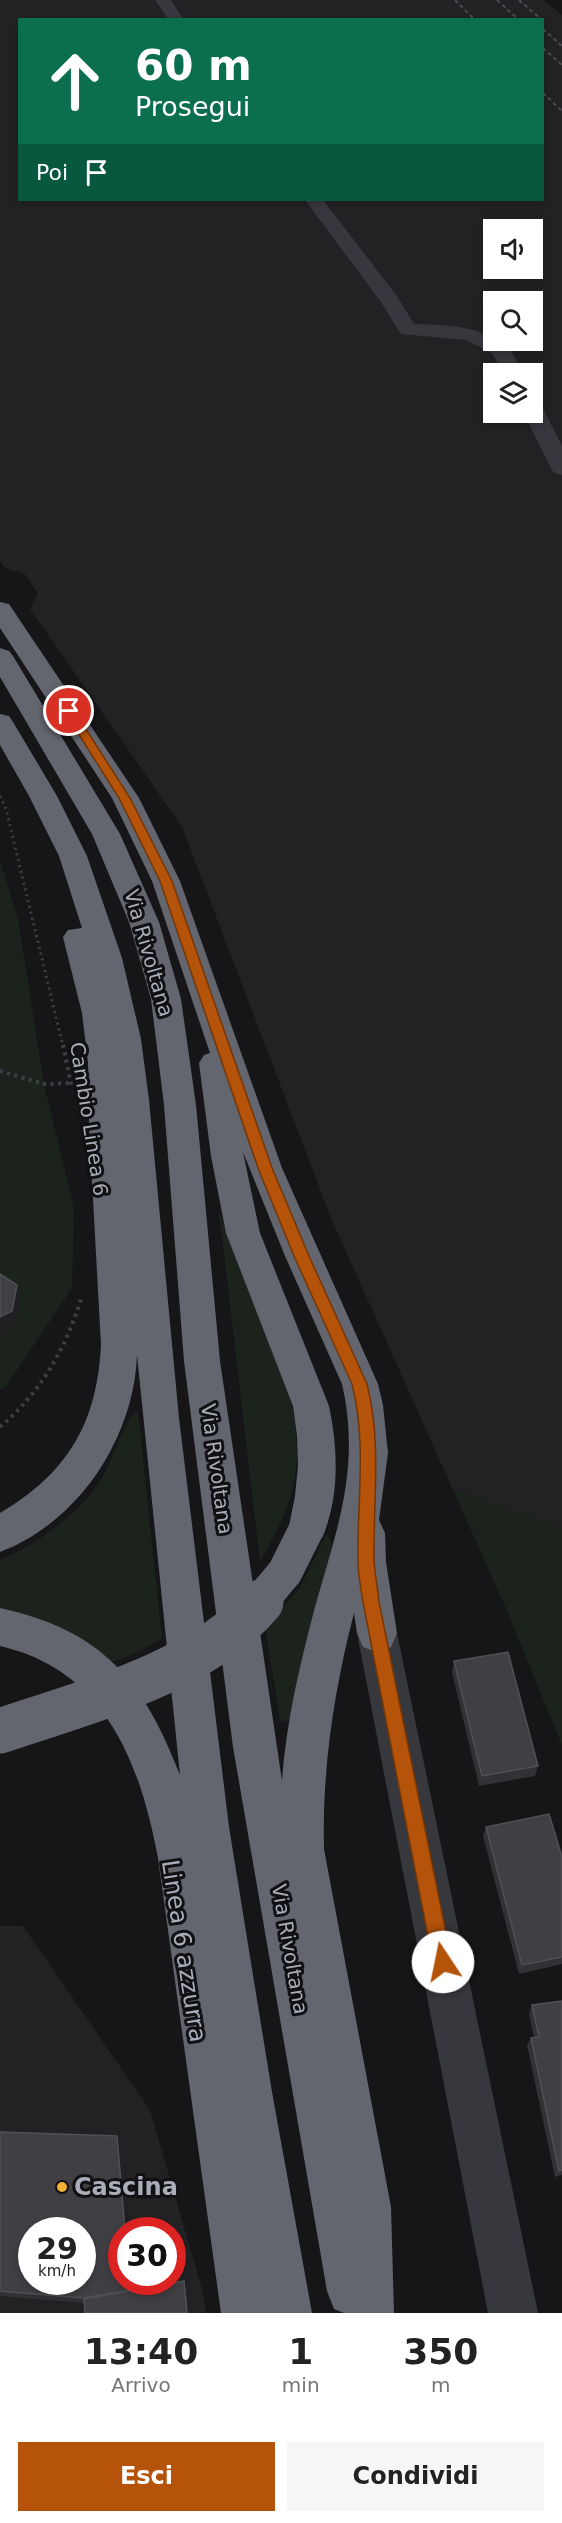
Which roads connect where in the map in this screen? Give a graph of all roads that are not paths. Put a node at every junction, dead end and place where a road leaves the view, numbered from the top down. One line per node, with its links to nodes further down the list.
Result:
1 (163, 0): 2 (street)
2 (176, 18)
3 (315, 201): 4 (street)
4 (508, 363)
5 (539, 423): 6 (street)
6 (562, 468)
7 (0, 609): 11 (highway)
8 (0, 656): 19 (highway, Via Rivoltana)
9 (0, 722): 18 (highway)
10 (0, 757): 13 (highway)
11 (197, 967): 12 (highway); 16 (highway, bridge)
12 (367, 1486): 15 (highway); 20 (highway)
13 (0, 1534)
14 (0, 1627): 17 (highway)
15 (377, 1633): 21 (street)
16 (0, 1731)
17 (246, 2313)
18 (287, 2313)
19 (356, 2313)
20 (369, 2313)
21 (513, 2313)

